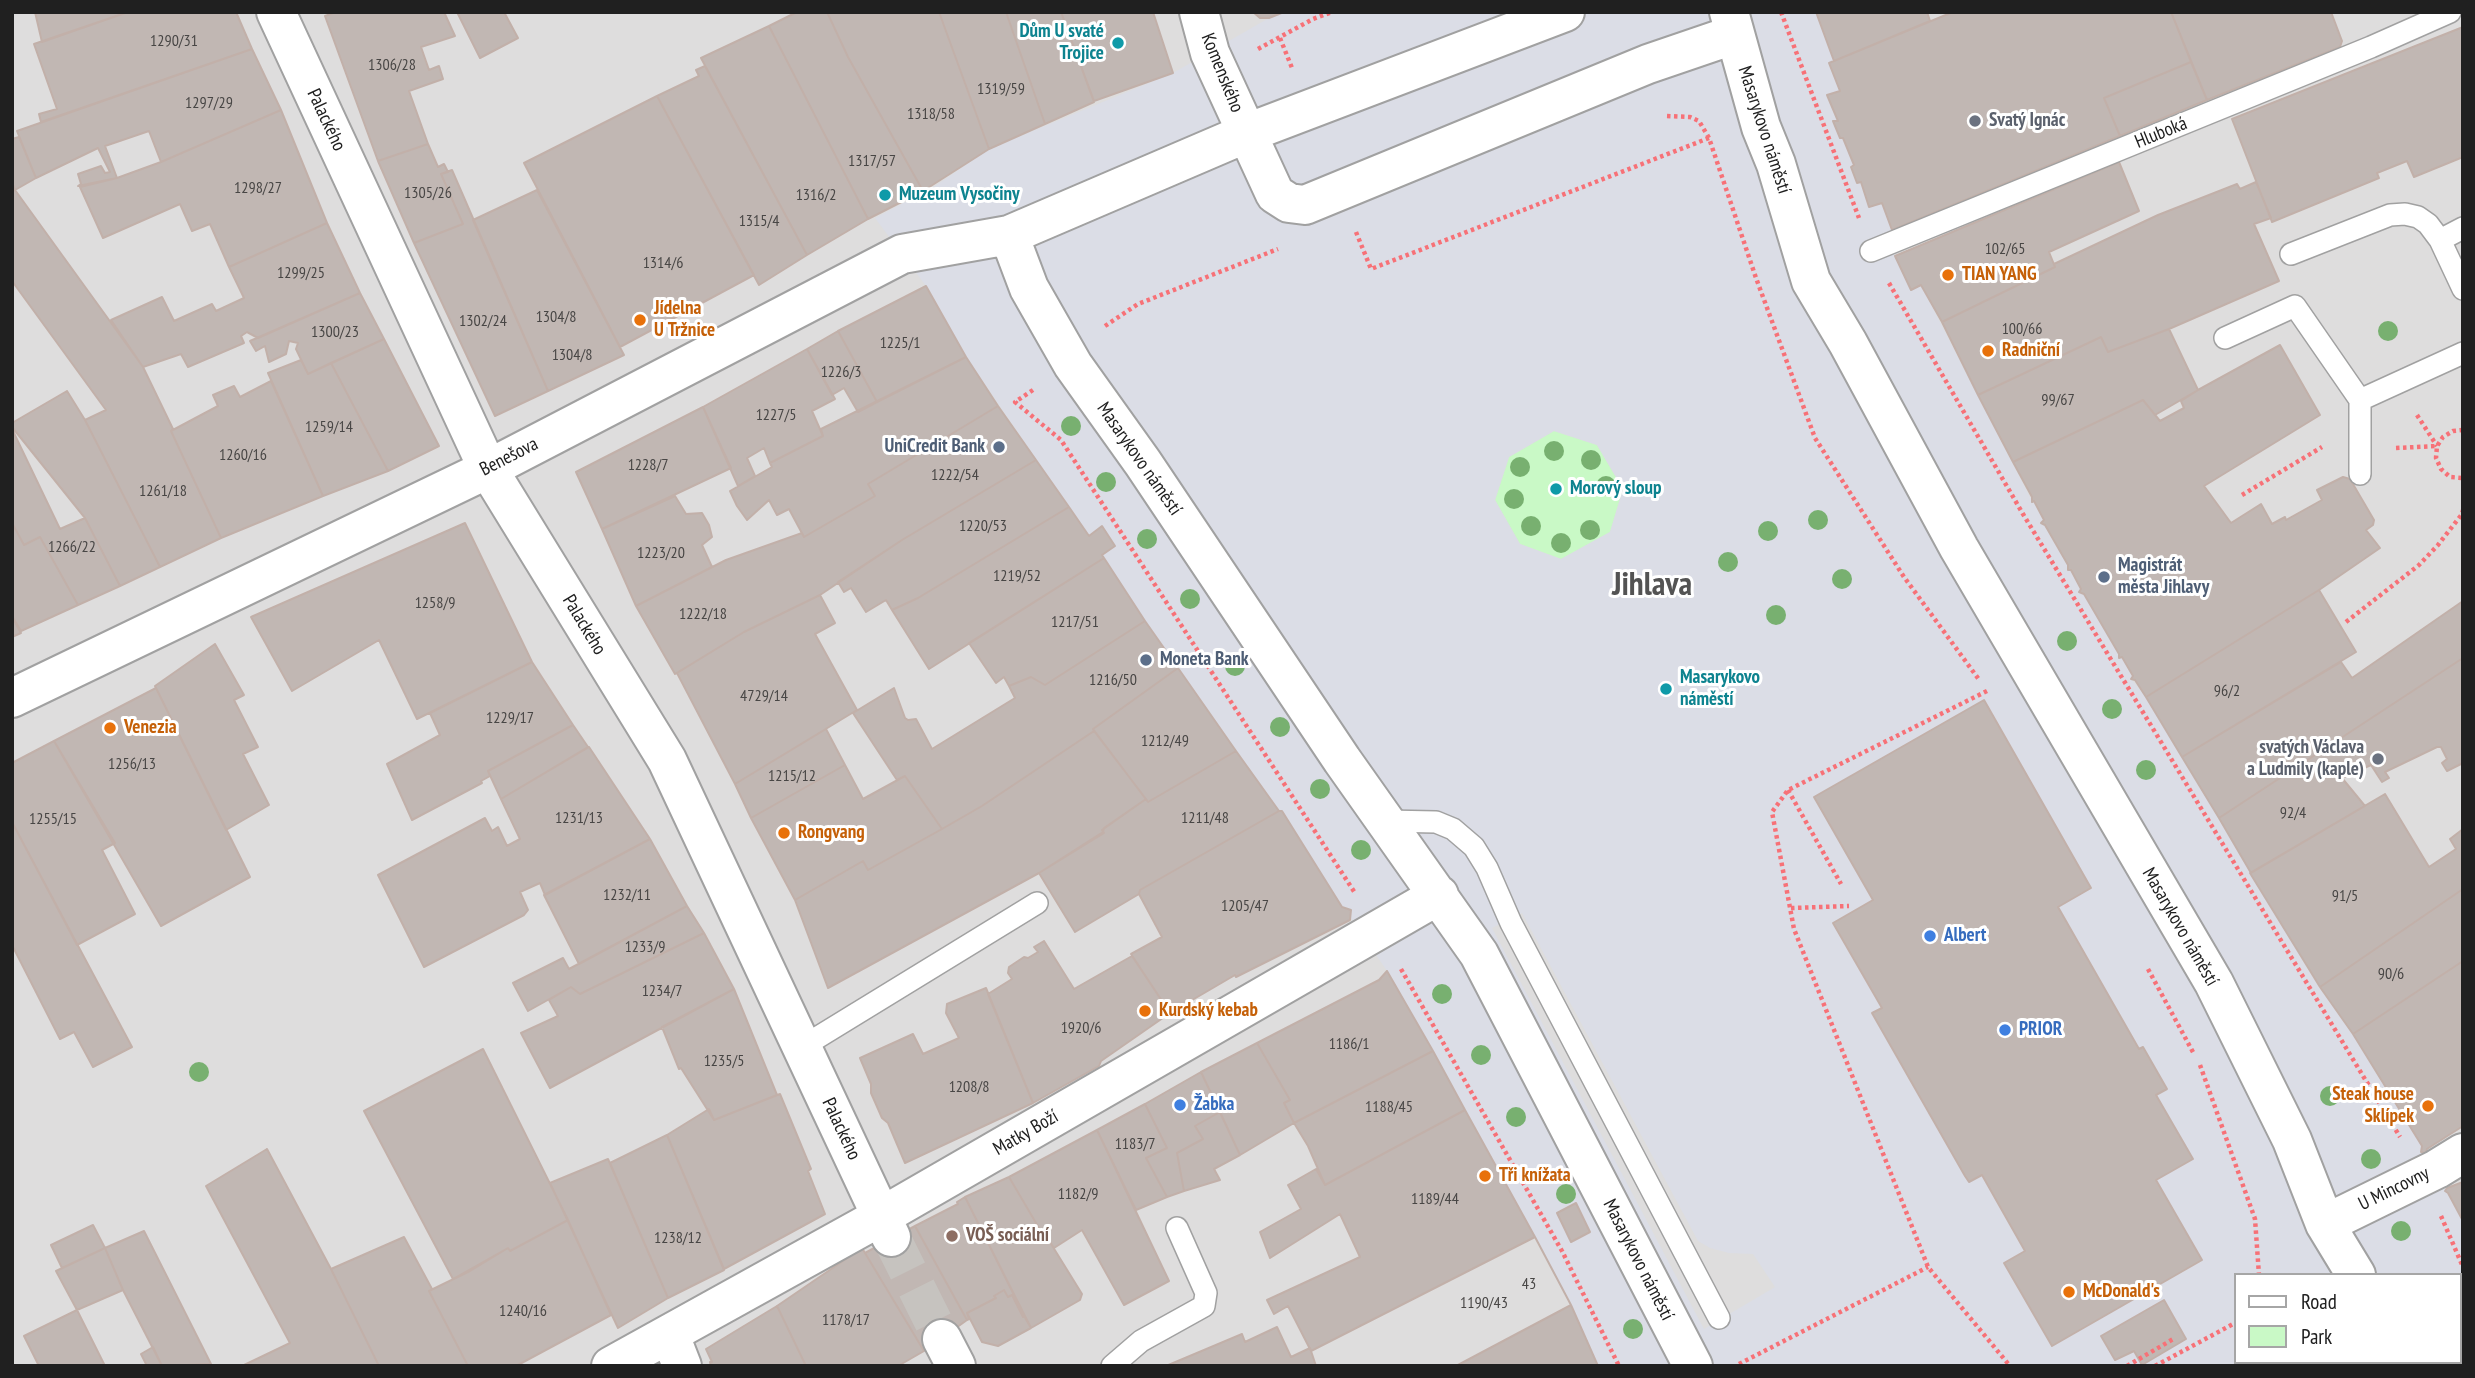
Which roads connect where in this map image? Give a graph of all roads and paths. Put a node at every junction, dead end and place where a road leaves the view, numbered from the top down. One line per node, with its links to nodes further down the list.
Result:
1 (276, 12): 26 (street, Palackého)
2 (1199, 12): 10 (street, Komenského)
3 (1332, 12): 8 (path)
4 (1565, 12): 10 (street)
5 (1781, 12): 17 (path)
6 (2450, 12): 17 (lane, Hluboká)
7 (1731, 23): 10 (street, Masarykovo náměstí); 47 (street, Masarykovo náměstí)
8 (1280, 38)
9 (1667, 116): 11 (path)
10 (1247, 133): 14 (street)
11 (1709, 138): 12 (path); 32 (path)
12 (1350, 220)
13 (2463, 228): 15 (lane)
14 (1009, 235): 22 (street, Masarykovo náměstí); 26 (street, Benešova)
15 (2440, 240): 18 (lane); 19 (lane)
16 (1288, 245): 22 (path)
17 (1871, 251): 45 (path)
18 (2291, 254)
19 (2463, 289)
20 (2225, 338): 23 (lane)
21 (2463, 352): 23 (lane)
22 (1073, 365): 36 (street, Masarykovo náměstí); 42 (path)
23 (2360, 400): 27 (lane)
24 (2463, 430): 28 (path)
25 (2327, 444): 29 (path)
26 (488, 468): 33 (street, Benešova); 44 (street, Palackého)
27 (2360, 474)
28 (2463, 478)
29 (2242, 495)
30 (2463, 510): 31 (path)
31 (2346, 622)
32 (1987, 691): 34 (path); 35 (path)
33 (12, 698)
34 (1994, 700)
35 (1788, 790): 37 (path); 41 (path)
36 (1386, 821): 38 (street, Masarykovo náměstí); 54 (lane)
37 (1841, 884)
38 (1439, 895): 42 (street, Matky Boží); 61 (street, Masarykovo náměstí)
39 (1037, 903): 44 (lane)
40 (1849, 906): 41 (path)
41 (1791, 908): 50 (path)
42 (1380, 931): 48 (street, Matky Boží); 60 (path)
43 (2142, 958): 51 (path)
44 (802, 1047): 48 (street, Palackého)
45 (2375, 1097)
46 (2463, 1153): 47 (street, U Mincovny)
47 (2325, 1224): 52 (street, Masarykovo náměstí); 53 (street, Masarykovo náměstí)
48 (886, 1227): 57 (street, Matky Boží)
49 (1177, 1228): 59 (lane)
50 (1928, 1267): 62 (path); 63 (path)
51 (2259, 1273)
52 (2331, 1273)
53 (2355, 1273)
54 (1719, 1318)
55 (2234, 1325): 65 (path)
56 (2175, 1338): 64 (path)
57 (676, 1350): 58 (street, Matky Boží)
58 (611, 1366)
59 (1112, 1366)
60 (1619, 1366)
61 (1693, 1366)
62 (1735, 1366)
63 (2010, 1366)
64 (2127, 1366)
65 (2155, 1366)

